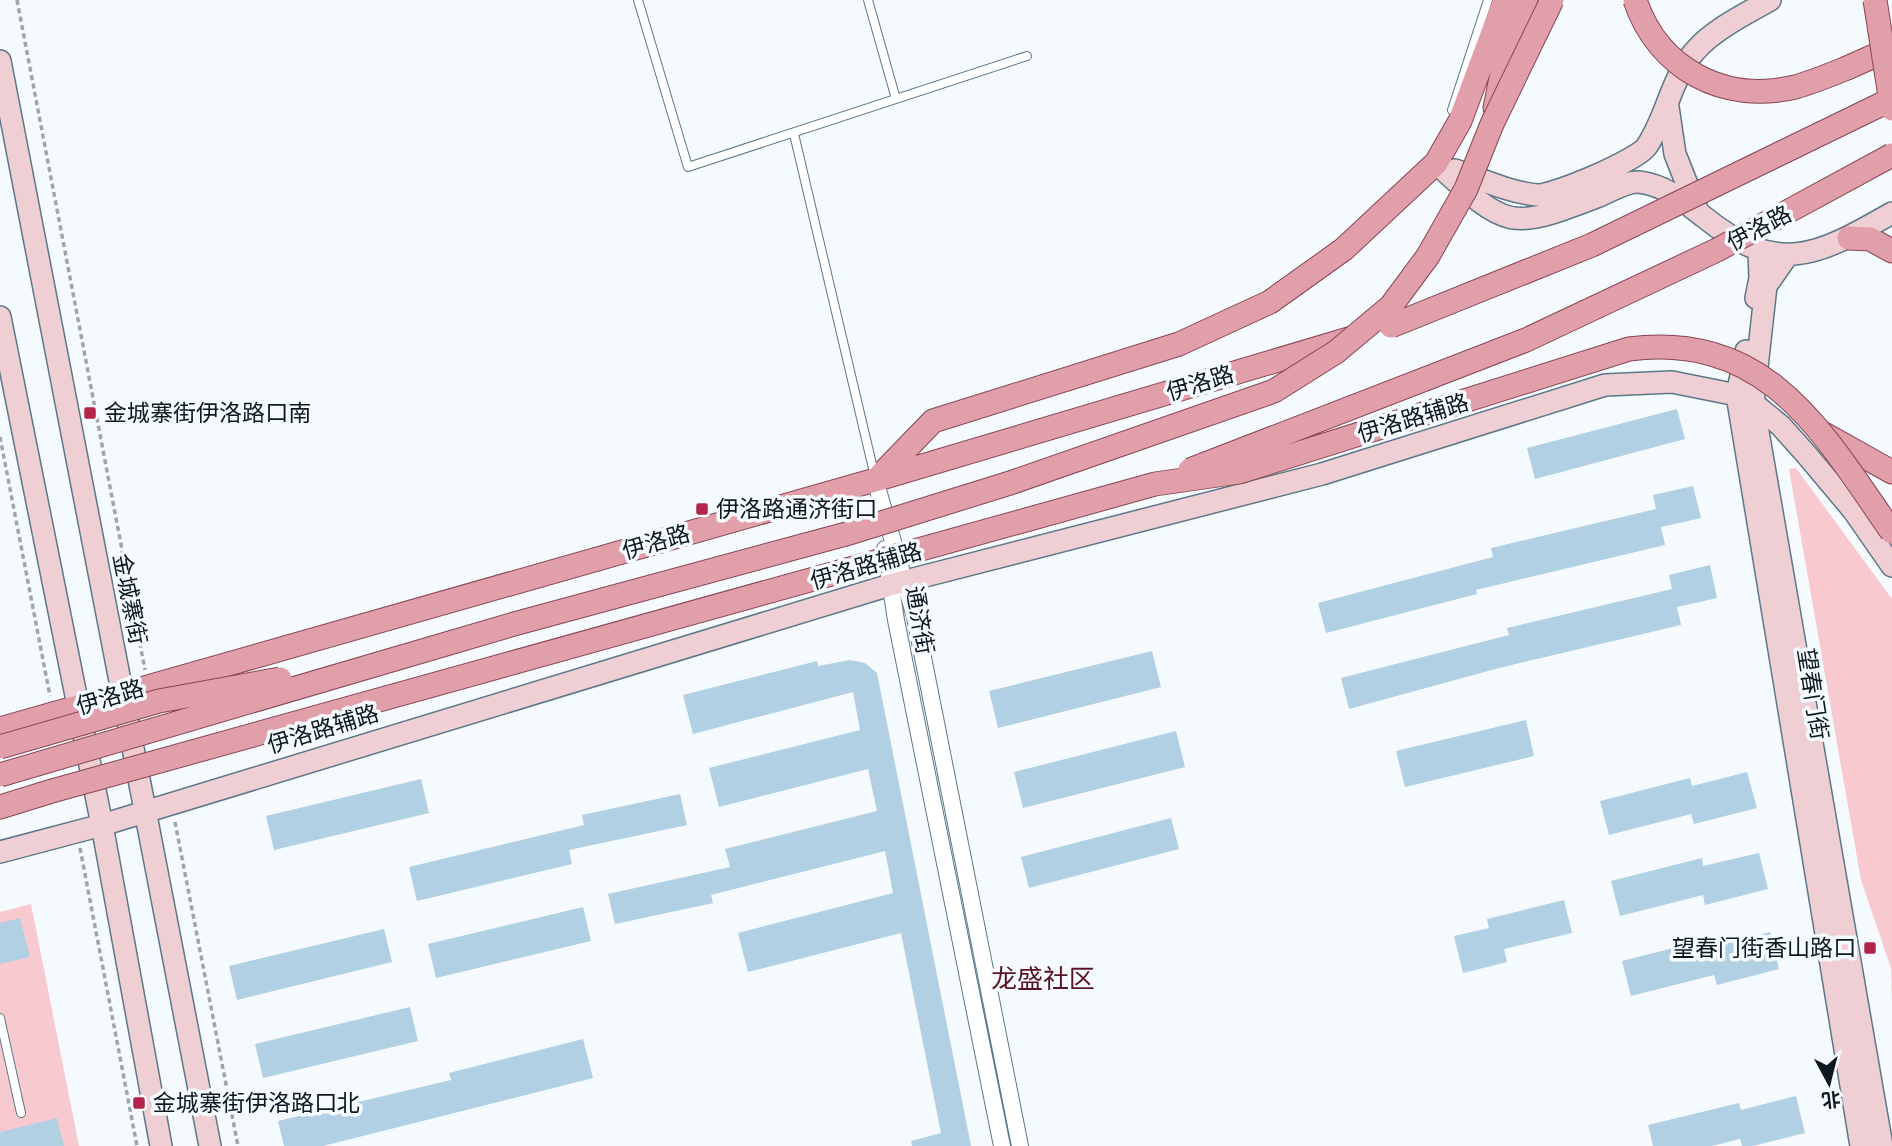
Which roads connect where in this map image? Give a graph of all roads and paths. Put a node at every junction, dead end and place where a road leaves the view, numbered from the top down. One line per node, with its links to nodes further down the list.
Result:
1 (17, 0): 39 (path)
2 (638, 0): 20 (lane)
3 (868, 0): 15 (lane)
4 (1488, 0): 22 (lane)
5 (1506, 0): 22 (main road)
6 (1526, 0): 19 (main road, bridge)
7 (1552, 0): 19 (main road, bridge)
8 (1635, 0): 12 (main road, bridge)
9 (1770, 0): 11 (main road)
10 (1875, 0): 18 (main road, bridge)
11 (1744, 8): 17 (main road)
12 (1892, 48)
13 (1027, 56): 15 (lane)
14 (0, 61): 40 (main road, 金城寨街)
15 (896, 99): 20 (lane)
16 (1892, 99): 33 (main road, 伊洛路, bridge)
17 (1668, 107): 22 (main road); 23 (main road)
18 (1892, 109)
19 (1492, 124): 38 (main road, bridge)
20 (794, 134): 33 (lane)
21 (1892, 155): 34 (main road, 伊洛路, bridge)
22 (1436, 163): 23 (main road); 33 (main road)
23 (1698, 212): 27 (main road)
24 (1892, 213): 25 (main road)
25 (1849, 238): 26 (main road); 28 (main road)
26 (1892, 251)
27 (1759, 252): 28 (main road); 30 (main road, 望春门街)
28 (1787, 256): 30 (main road)
29 (0, 317): 41 (main road)
30 (1745, 399): 36 (main road); 37 (main road, 伊洛路辅路); 57 (main road, 望春门街); 58 (main road, 望春门街)
31 (1824, 434): 32 (main road); 34 (main road, bridge); 35 (main road, bridge)
32 (1892, 472)
33 (875, 480): 37 (street, 通济街); 39 (main road, 伊洛路)
34 (1155, 484): 46 (main road, bridge)
35 (1892, 532)
36 (1892, 566)
37 (897, 584): 45 (main road, 伊洛路辅路); 55 (street, 通济街); 56 (street, 通济街)
38 (396, 659): 43 (main road, bridge); 44 (main road, bridge)
39 (148, 685): 40 (main road, 伊洛路)
40 (121, 692): 41 (main road, 伊洛路); 47 (main road, 金城寨街)
41 (78, 707): 42 (main road, 伊洛路); 48 (main road)
42 (0, 729)
43 (0, 747)
44 (0, 775)
45 (171, 802): 47 (main road, 伊洛路辅路); 54 (path)
46 (0, 807)
47 (144, 810): 48 (main road, 伊洛路辅路); 53 (main road, 金城寨街)
48 (102, 825): 49 (main road, 伊洛路辅路); 52 (main road)
49 (0, 852)
50 (0, 1018): 51 (lane)
51 (21, 1113)
52 (161, 1146)
53 (210, 1146)
54 (238, 1146)
55 (1002, 1146)
56 (1020, 1146)
57 (1861, 1146)
58 (1882, 1146)

